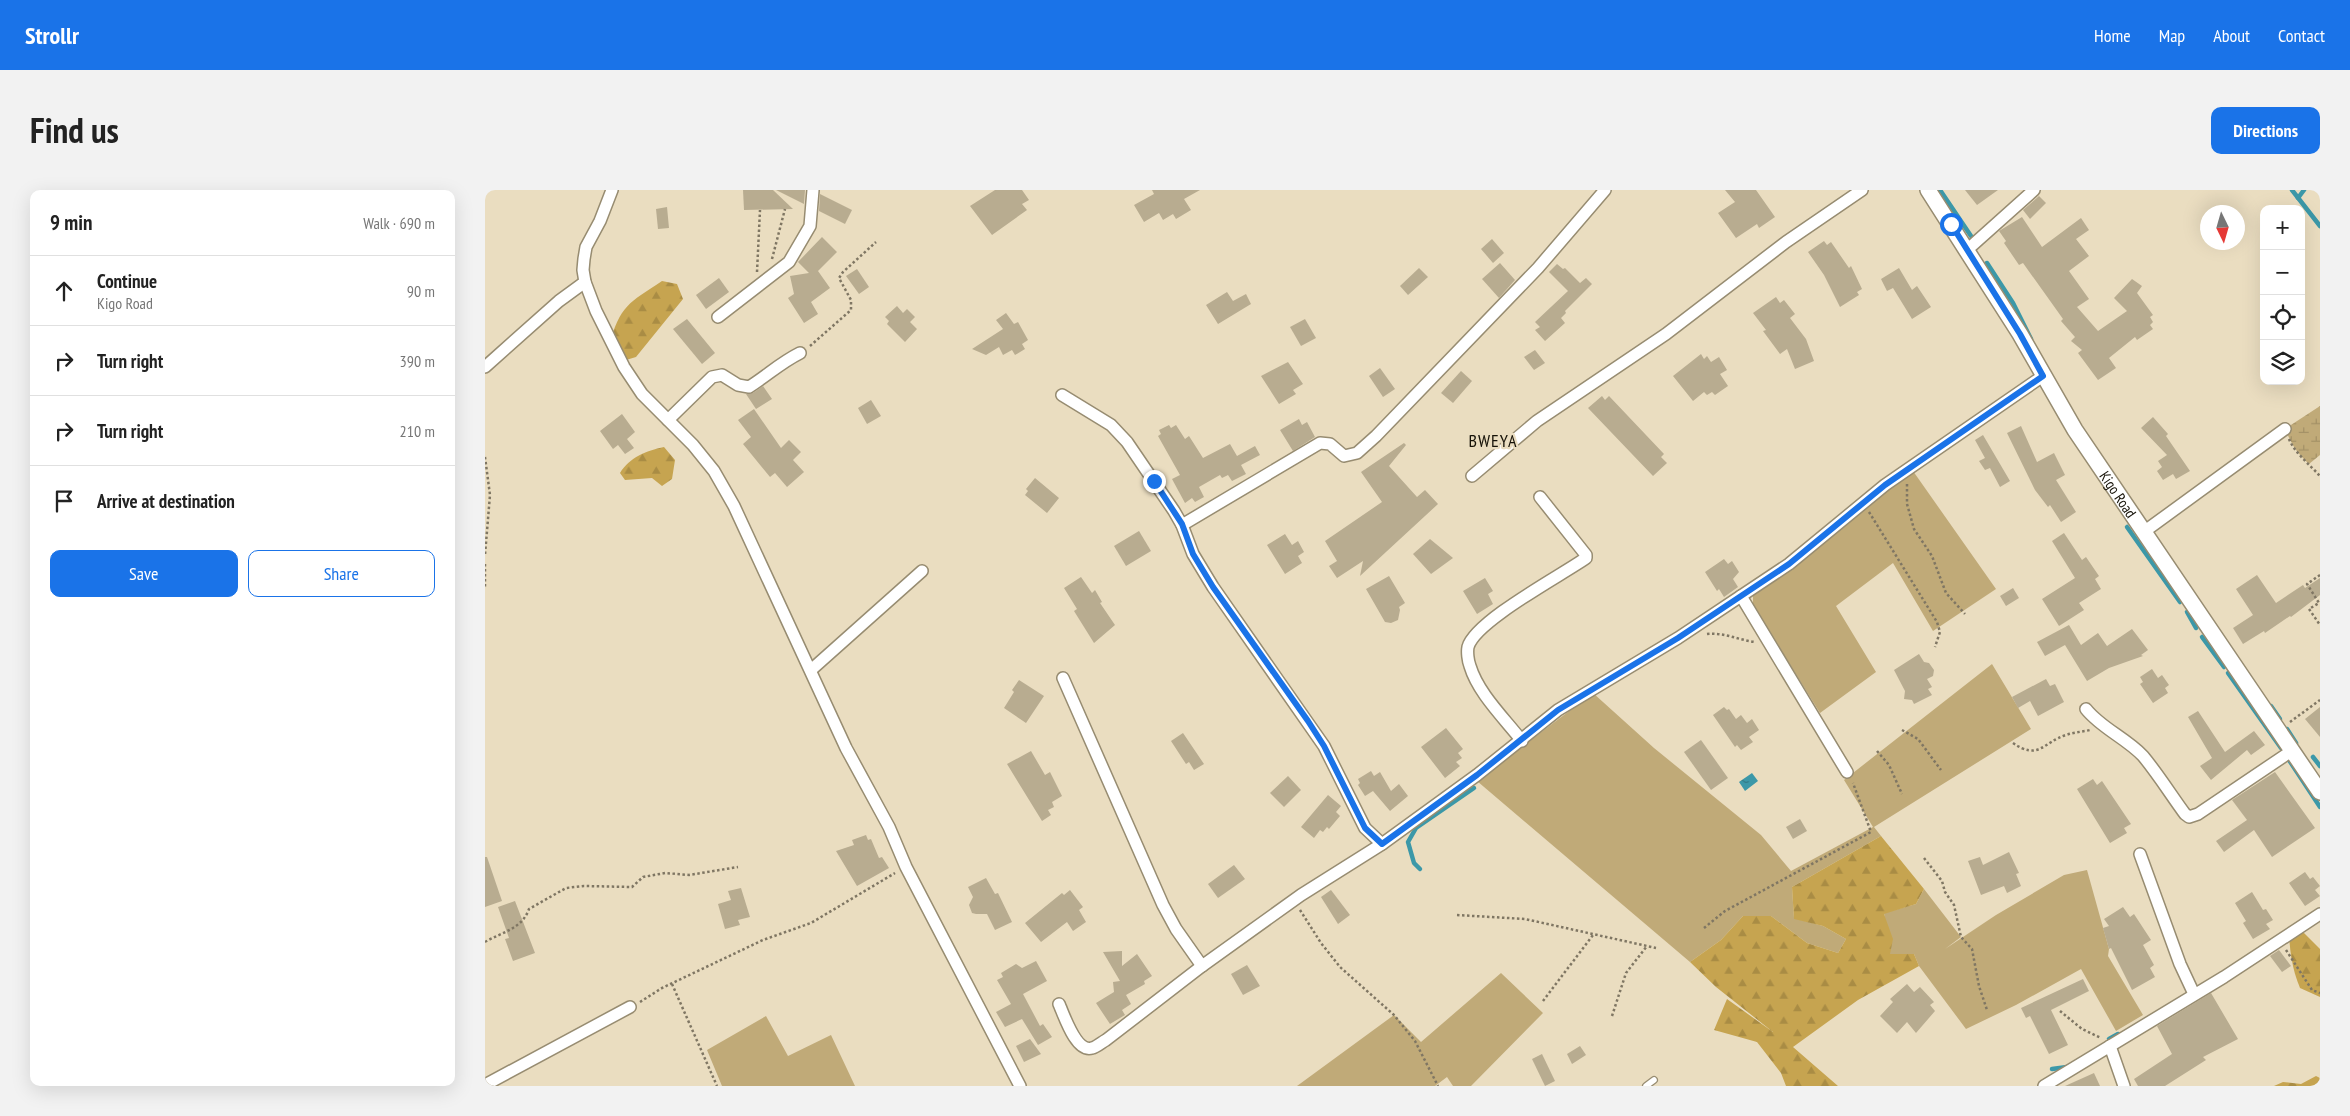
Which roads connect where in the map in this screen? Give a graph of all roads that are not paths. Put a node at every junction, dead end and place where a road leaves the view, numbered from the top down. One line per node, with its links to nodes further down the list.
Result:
1 (613, 190): 8 (street)
2 (813, 190): 9 (street)
3 (1605, 190): 18 (street)
4 (1862, 190): 16 (street)
5 (1928, 190): 7 (street, Kigo Road)
6 (2034, 190): 7 (street)
7 (1967, 250): 12 (street, Kigo Road)
8 (585, 282): 11 (street); 14 (street)
9 (718, 318)
10 (800, 353): 14 (street)
11 (485, 366)
12 (2043, 376): 19 (street, Kigo Road); 21 (street)
13 (1062, 395): 18 (street)
14 (668, 420): 22 (street)
15 (2285, 429): 19 (street)
16 (1472, 476)
17 (1540, 497): 25 (street)
18 (1182, 524): 29 (street)
19 (2145, 532): 26 (street, Kigo Road)
20 (922, 571): 22 (street)
21 (1741, 596): 25 (street); 27 (street)
22 (811, 670): 39 (street)
23 (1063, 678): 32 (street)
24 (2086, 709): 26 (street)
25 (1522, 740): 29 (street)
26 (2293, 750): 28 (street, Kigo Road)
27 (1847, 772)
28 (2320, 792)
29 (1382, 844): 32 (street)
30 (2140, 854): 33 (street)
31 (2320, 914): 33 (street)
32 (1202, 966): 34 (street)
33 (2194, 994): 36 (street)
34 (1059, 1004)
35 (630, 1008): 38 (street)
36 (2112, 1045): 41 (street); 42 (street)
37 (1654, 1080): 40 (lane)
38 (485, 1085)
39 (1020, 1086)
40 (1646, 1086)
41 (2044, 1086)
42 (2124, 1086)

